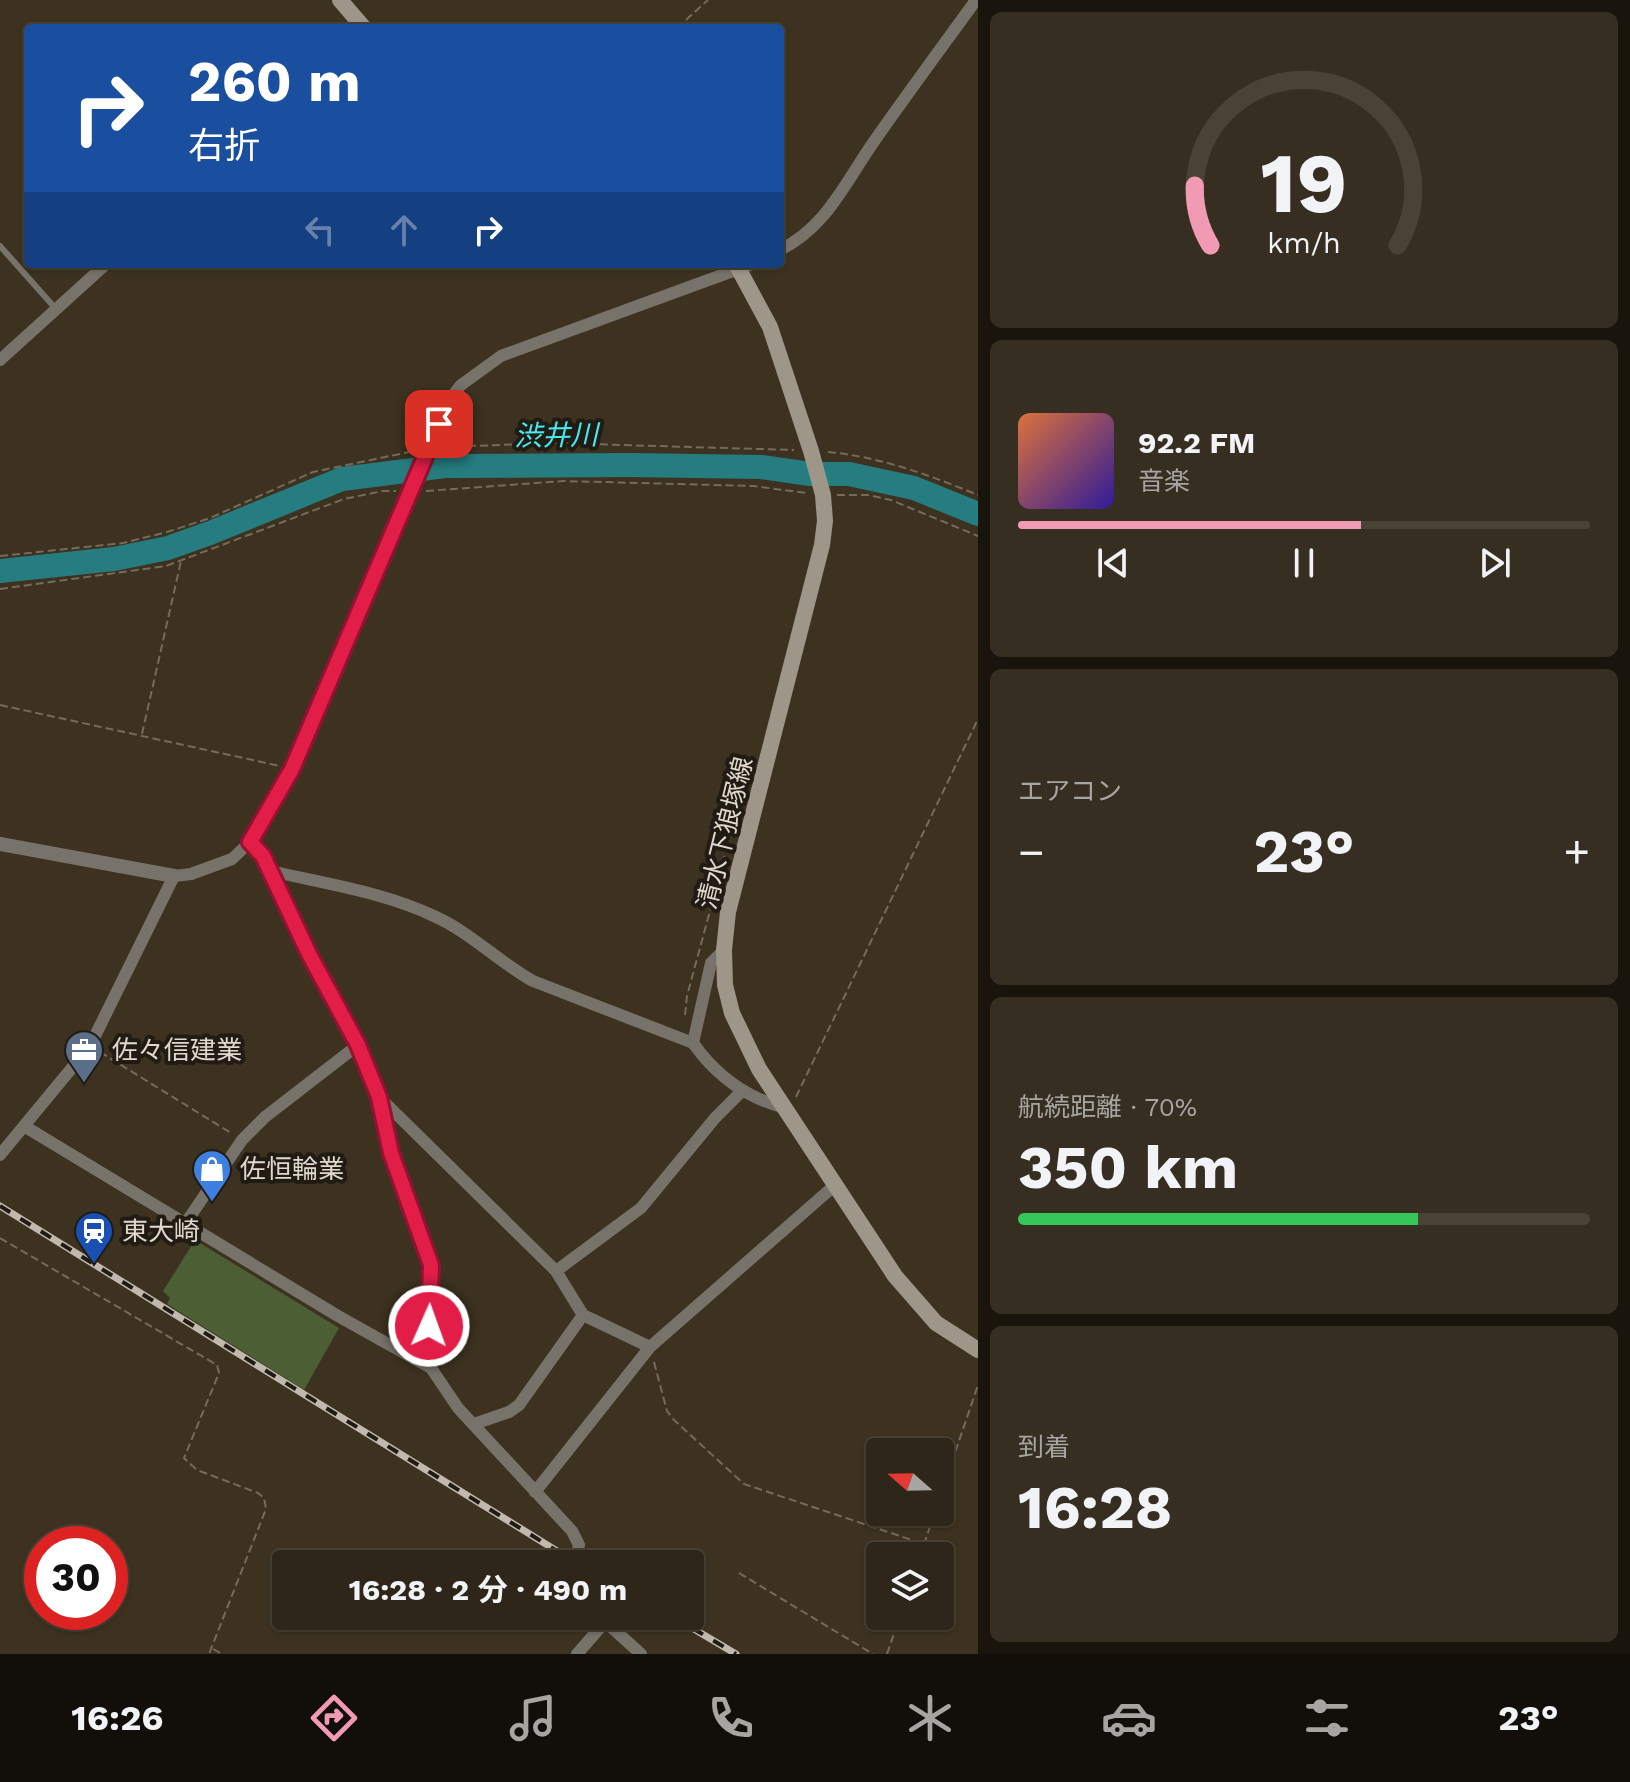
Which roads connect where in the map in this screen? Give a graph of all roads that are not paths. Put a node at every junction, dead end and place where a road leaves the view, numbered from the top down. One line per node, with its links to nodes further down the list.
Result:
1 (340, 0): 3 (main road)
2 (976, 0): 5 (street)
3 (361, 24)
4 (0, 246): 9 (lane)
5 (784, 248)
6 (102, 268): 9 (street)
7 (737, 268): 11 (street)
8 (743, 268): 15 (main road, 清水下狼塚線)
9 (57, 309): 10 (street)
10 (0, 360)
11 (250, 842): 13 (street); 14 (street)
12 (0, 844): 14 (street)
13 (271, 871): 16 (street); 17 (street)
14 (174, 876): 21 (street)
15 (724, 950): 16 (street); 20 (main road, 清水下狼塚線)
16 (693, 1043): 18 (street)
17 (358, 1045): 19 (street); 24 (street)
18 (743, 1090): 20 (street); 25 (street)
19 (379, 1097): 25 (street); 29 (street)
20 (782, 1107): 23 (main road, 清水下狼塚線)
21 (24, 1126): 22 (street); 24 (street)
22 (0, 1155)
23 (834, 1186): 27 (street); 28 (main road, 清水下狼塚線)
24 (185, 1224): 29 (street)
25 (556, 1271): 26 (street)
26 (583, 1315): 27 (street); 30 (street)
27 (650, 1347): 31 (street)
28 (978, 1350)
29 (431, 1368): 30 (street)
30 (474, 1424): 31 (street)
31 (535, 1492): 32 (street)
32 (578, 1550)
33 (594, 1630): 35 (street)
34 (614, 1630): 36 (street)
35 (577, 1654)
36 (641, 1654)

